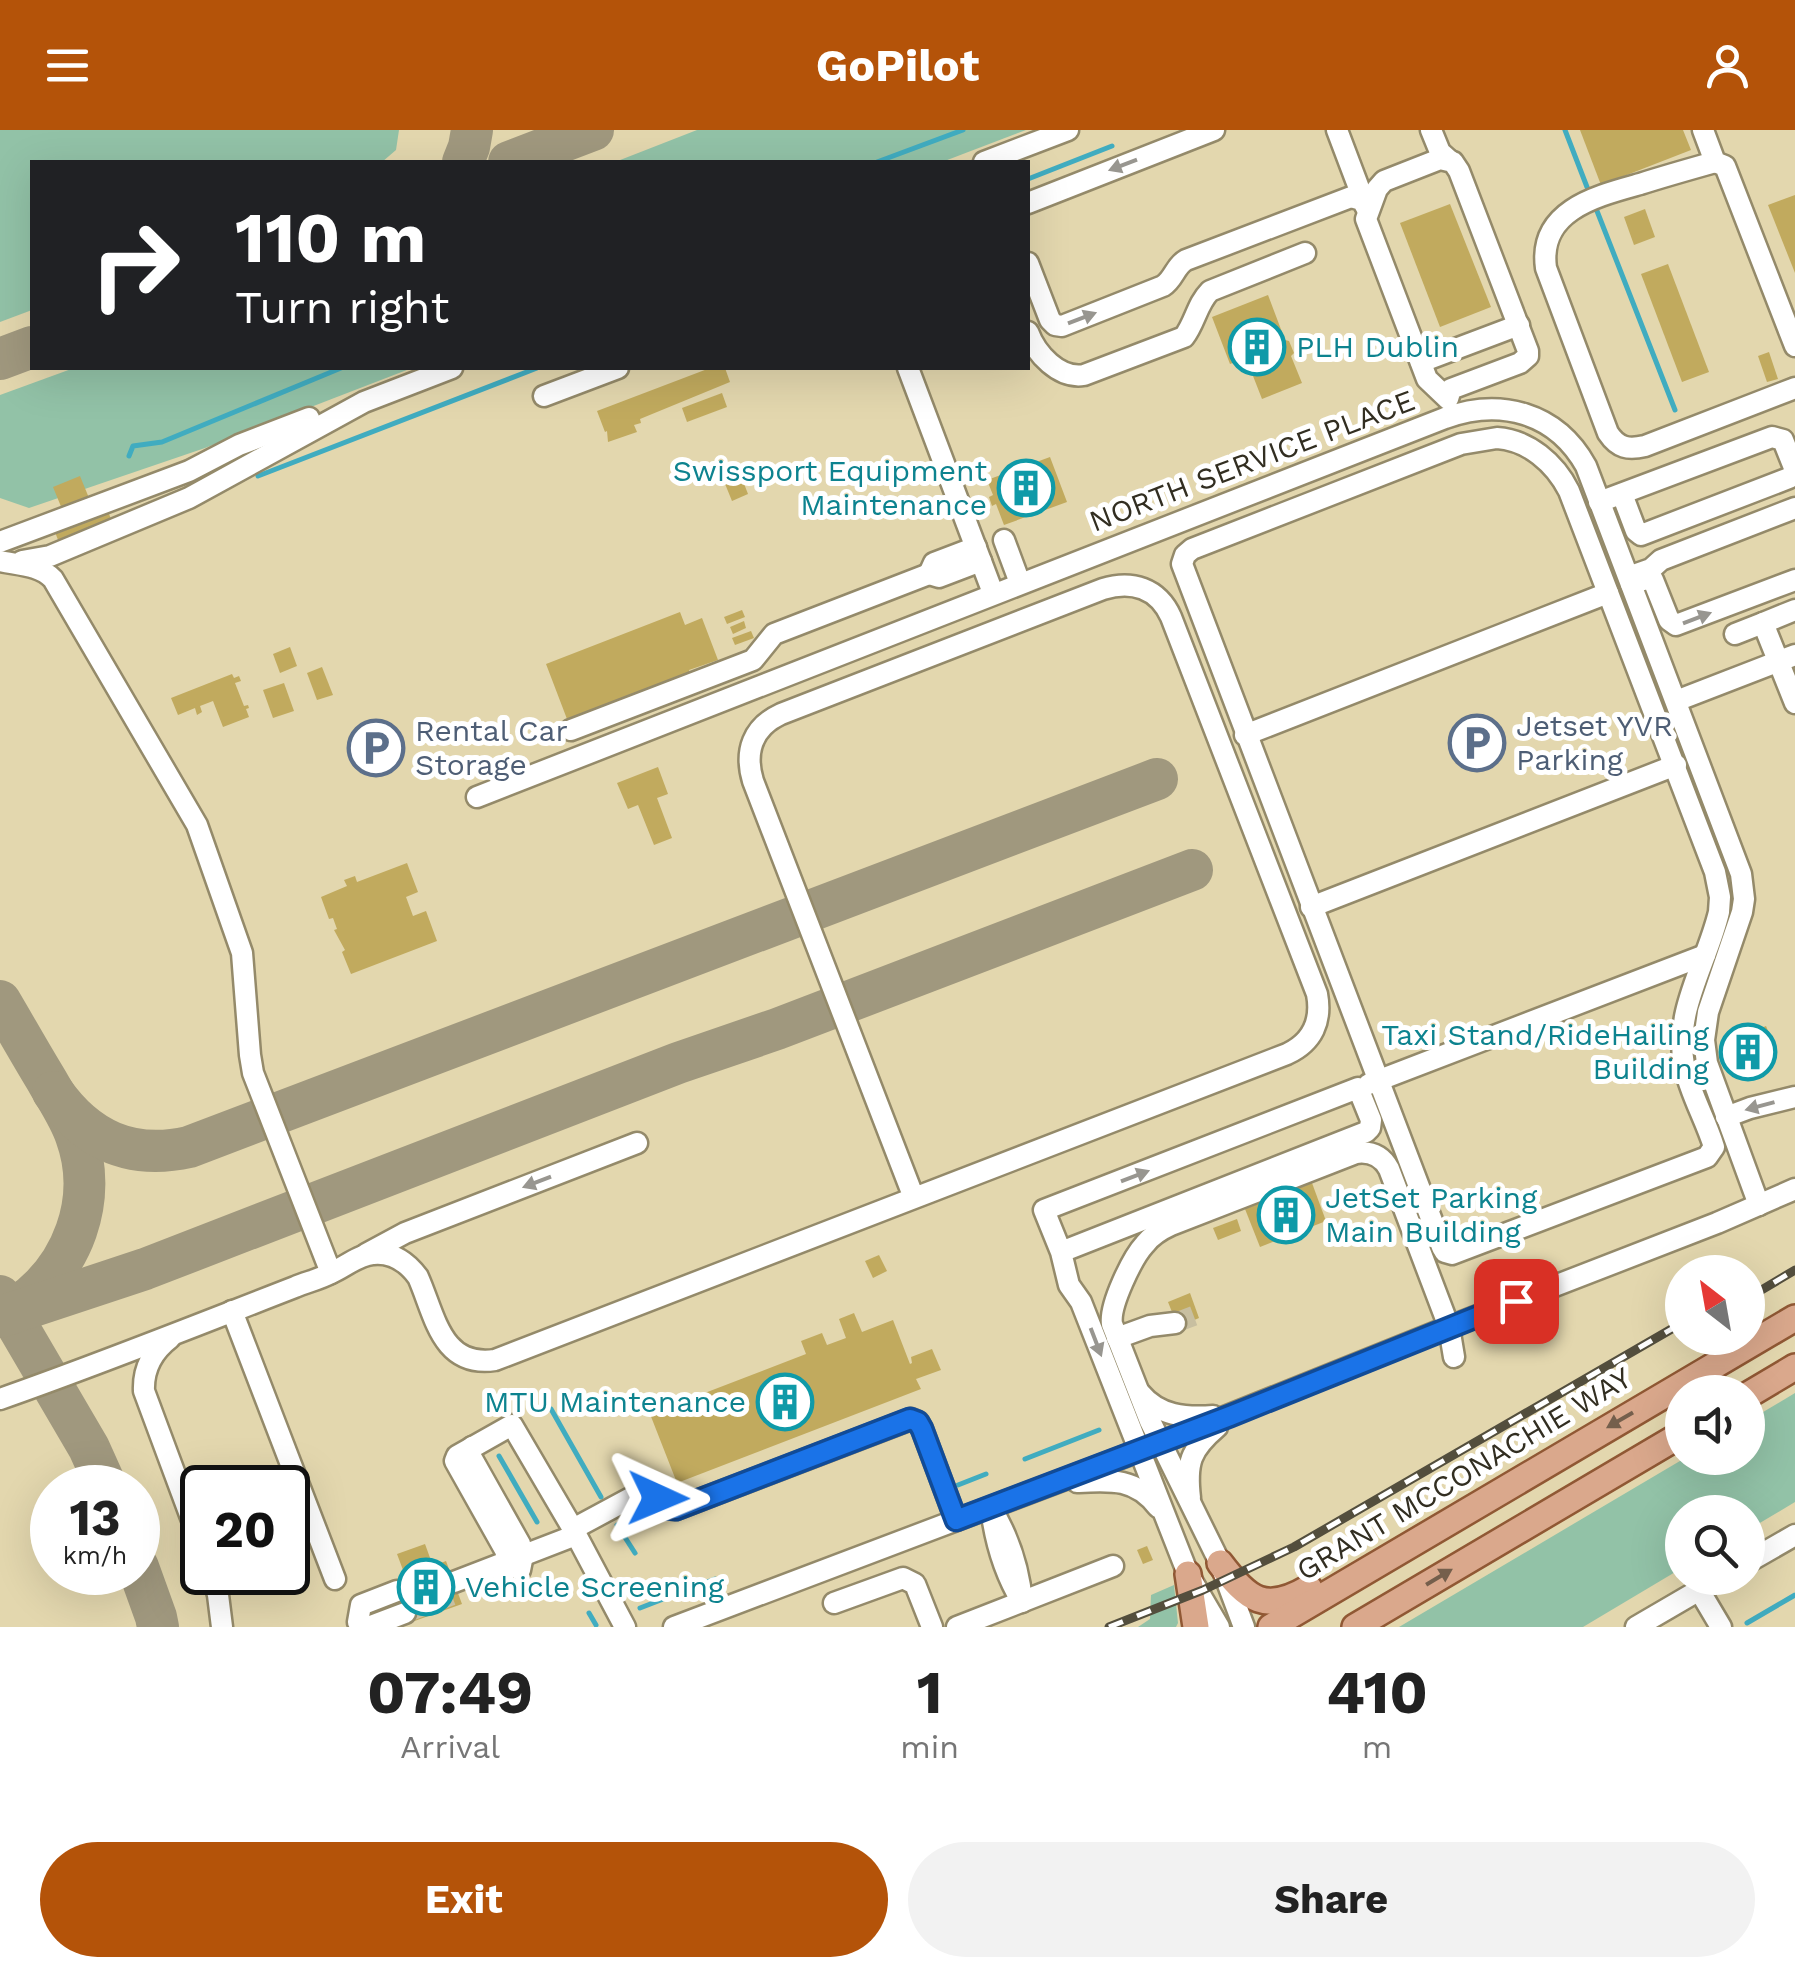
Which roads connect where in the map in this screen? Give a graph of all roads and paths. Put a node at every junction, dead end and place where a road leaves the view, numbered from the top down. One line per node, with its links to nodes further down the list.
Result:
1 (1068, 130): 6 (street)
2 (1214, 130): 9 (street, one-way to 9)
3 (1337, 130): 10 (street)
4 (1431, 130): 7 (street)
5 (1703, 130): 8 (street)
6 (989, 160)
7 (1449, 160): 10 (street); 13 (street)
8 (1715, 162): 15 (street); 20 (street)
9 (1030, 202)
10 (1366, 207): 12 (street, one-way to 10); 16 (street)
11 (1305, 252): 14 (street)
12 (1030, 268)
13 (1519, 324): 16 (street); 23 (street)
14 (1030, 337)
15 (1795, 346)
16 (1421, 362): 23 (street)
17 (447, 370): 22 (street)
18 (613, 370): 21 (street)
19 (909, 370): 30 (street)
20 (1795, 388)
21 (544, 396)
22 (364, 402): 29 (street); 31 (street)
23 (1451, 407): 26 (street, NORTH SERVICE PLACE); 34 (street, NORTH SERVICE PLACE)
24 (1795, 471): 25 (street); 25 (street)
25 (1622, 494): 26 (street)
26 (1599, 502): 33 (street, NORTH SERVICE PLACE)
27 (1795, 508): 33 (street)
28 (1004, 540): 34 (street)
29 (0, 546)
30 (979, 554): 35 (street); 43 (street)
31 (1, 562): 59 (street)
32 (1795, 580): 33 (street, one-way to 32)
33 (1630, 581): 41 (street, NORTH SERVICE PLACE)
34 (1020, 582): 35 (street, NORTH SERVICE PLACE)
35 (993, 593): 46 (street, NORTH SERVICE PLACE)
36 (1608, 593): 44 (street); 44 (street); 45 (street)
37 (1795, 610): 38 (street)
38 (1764, 622): 39 (street); 40 (street)
39 (1735, 634)
40 (1787, 658): 41 (street); 42 (street)
41 (1676, 700): 51 (street, NORTH SERVICE PLACE)
42 (1795, 702)
43 (570, 730)
44 (1245, 734): 47 (street)
45 (1676, 765): 47 (street); 48 (street)
46 (478, 796)
47 (1311, 907): 49 (street)
48 (1705, 955): 49 (street); 53 (street)
49 (1368, 1084): 53 (street); 57 (street); 57 (street, one-way to 49)
50 (1795, 1097): 51 (street, one-way to 51)
51 (1726, 1118): 56 (street, NORTH SERVICE PLACE)
52 (632, 1145): 58 (street, one-way to 58)
53 (1399, 1165): 63 (street); 65 (street)
54 (1795, 1189): 56 (street)
55 (914, 1198): 55 (street); 58 (street)
56 (1760, 1205): 63 (street)
57 (1061, 1252): 74 (street, one-way to 74)
58 (364, 1255): 59 (street)
59 (331, 1273): 60 (street)
60 (232, 1311): 64 (street); 89 (street)
61 (1172, 1316): 65 (street)
62 (1795, 1318): 79 (main road, GRANT MCCONACHIE WAY, one-way to 79)
63 (1449, 1327): 66 (street); 71 (street)
64 (180, 1332): 70 (street); 76 (street)
65 (1117, 1338): 69 (street)
66 (1454, 1358)
67 (1795, 1368): 68 (main road)
68 (1765, 1386)
69 (1136, 1388): 71 (street); 72 (street)
70 (0, 1398)
71 (1230, 1416): 72 (street); 78 (street)
72 (1160, 1443): 74 (street); 78 (street)
73 (1665, 1444): 107 (main road, one-way to 73)
74 (1138, 1451): 75 (street); 80 (street)
75 (1055, 1484): 77 (street); 80 (street)
76 (180, 1488)
77 (990, 1508): 81 (street); 95 (street)
78 (1193, 1510): 86 (street)
79 (1461, 1513): 86 (main road); 106 (main road, GRANT MCCONACHIE WAY)
80 (1165, 1516): 88 (street)
81 (956, 1520): 82 (street); 100 (street)
82 (575, 1532): 85 (street); 85 (street); 99 (street)
83 (1795, 1534): 84 (street)
84 (1765, 1552)
85 (509, 1561): 90 (street)
86 (1220, 1563): 105 (street)
87 (1114, 1566): 95 (street)
88 (1188, 1574): 103 (main road); 104 (street)
89 (335, 1579)
90 (454, 1582)
91 (218, 1595): 98 (street)
92 (1690, 1595): 108 (street)
93 (1702, 1595): 109 (street)
94 (401, 1602): 97 (street)
95 (1022, 1602): 102 (street)
96 (834, 1603): 101 (street)
97 (361, 1625)
98 (222, 1627)
99 (625, 1627)
100 (674, 1627)
101 (932, 1627)
102 (957, 1627)
103 (1196, 1627)
104 (1219, 1627)
105 (1244, 1627)
106 (1270, 1627)
107 (1354, 1627)
108 (1636, 1627)
109 (1721, 1627)

